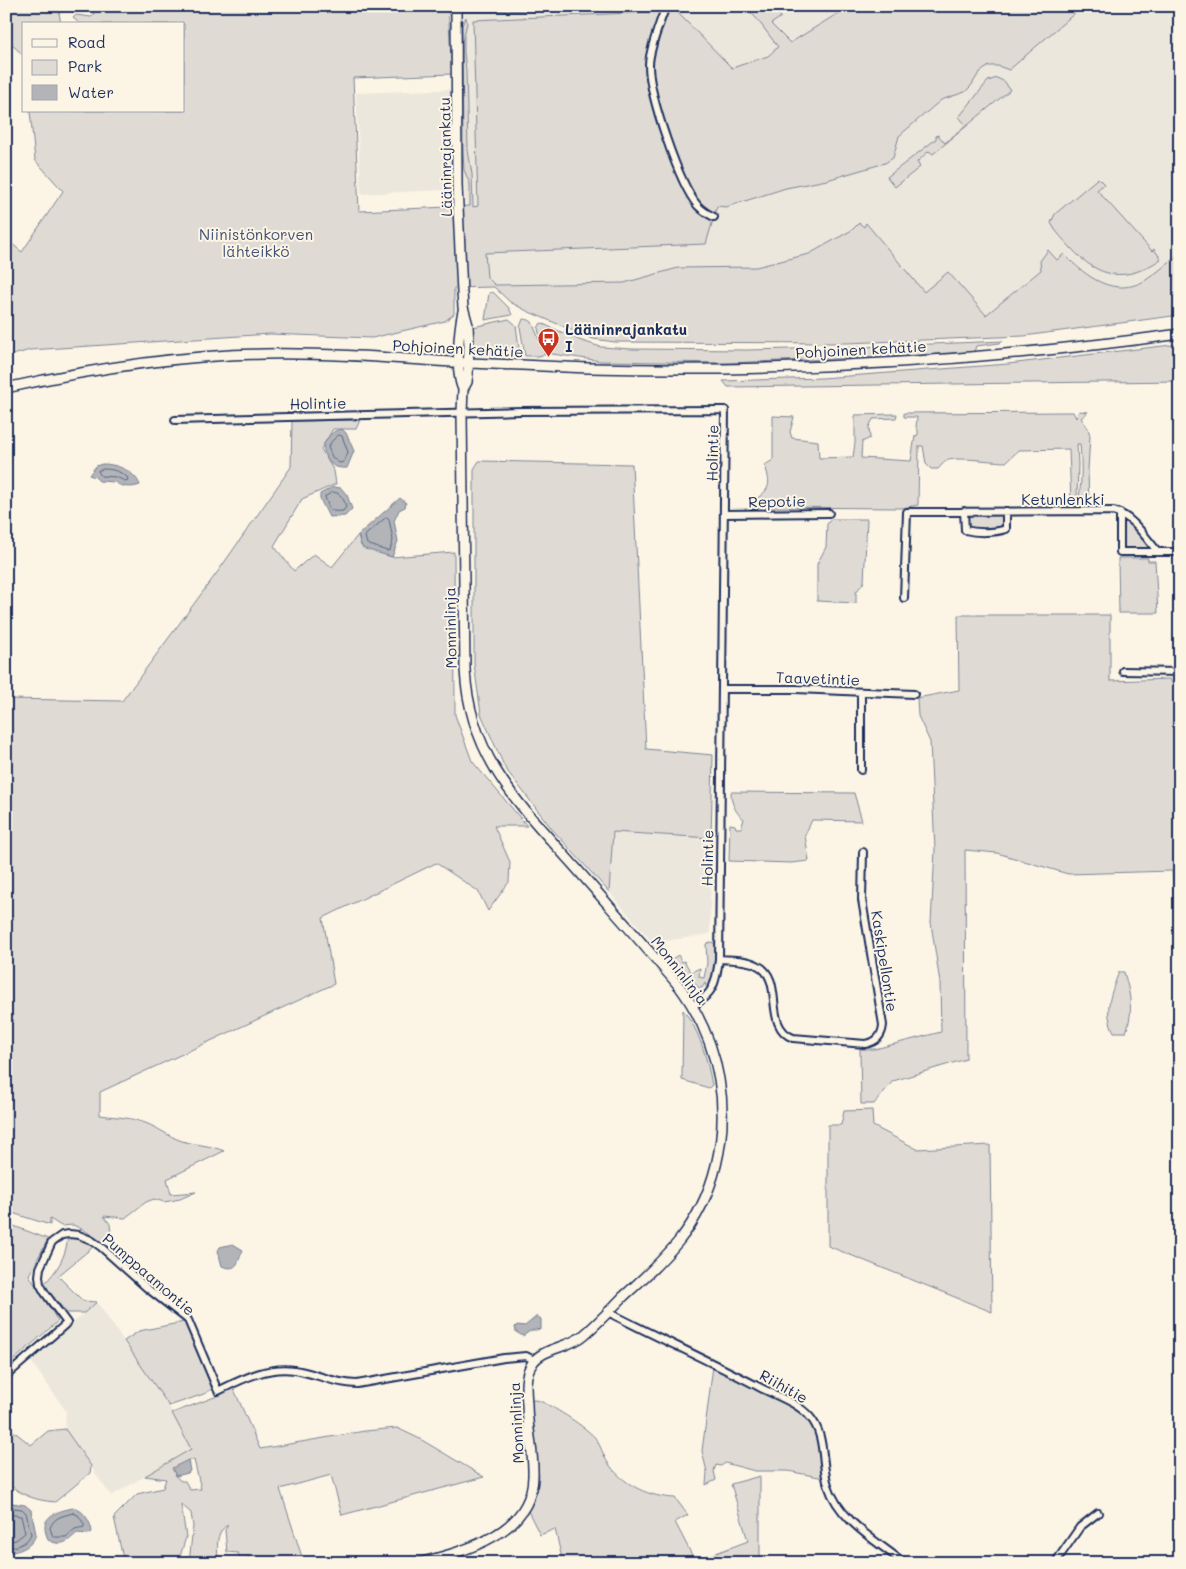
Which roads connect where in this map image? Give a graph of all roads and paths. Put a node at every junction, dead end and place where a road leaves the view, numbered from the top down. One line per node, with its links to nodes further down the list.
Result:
1 (531, 6): 3 (street)
2 (666, 6): 4 (street)
3 (456, 7): 6 (street, Lääninrajankatu)
4 (714, 217)
5 (1180, 334): 6 (street, Pohjoinen kehätie)
6 (464, 363): 7 (street, Pohjoinen kehätie); 8 (street, Monninlinja)
7 (6, 388)
8 (462, 413): 9 (street, Holintie); 14 (street, Holintie); 26 (street, Monninlinja)
9 (175, 420)
10 (964, 511): 11 (street, Ketunlenkki); 11 (street, Ketunlenkki); 17 (street, Ketunlenkki)
11 (1006, 511): 13 (street, Ketunlenkki)
12 (829, 513): 14 (street, Repotie)
13 (1120, 513): 15 (street, Ketunlenkki); 15 (street, Ketunlenkki)
14 (724, 514): 20 (street, Holintie)
15 (1158, 552): 16 (street, Ketunlenkki)
16 (1180, 552)
17 (904, 598)
18 (1123, 671): 19 (street)
19 (1180, 672)
20 (722, 689): 21 (street, Taavetintie); 25 (street, Holintie)
21 (861, 692): 22 (street, Taavetintie); 23 (street)
22 (914, 694)
23 (861, 770)
24 (863, 852): 25 (street, Kaskipellontie)
25 (719, 959): 26 (street, Holintie)
26 (693, 1006): 27 (street, Monninlinja)
27 (608, 1312): 28 (street, Monninlinja); 32 (street, Riihitie)
28 (534, 1360): 29 (street, Pumppaamontie); 31 (street, Monninlinja)
29 (6, 1376)
30 (1098, 1513): 33 (street)
31 (419, 1563)
32 (904, 1563)
33 (1055, 1563)

